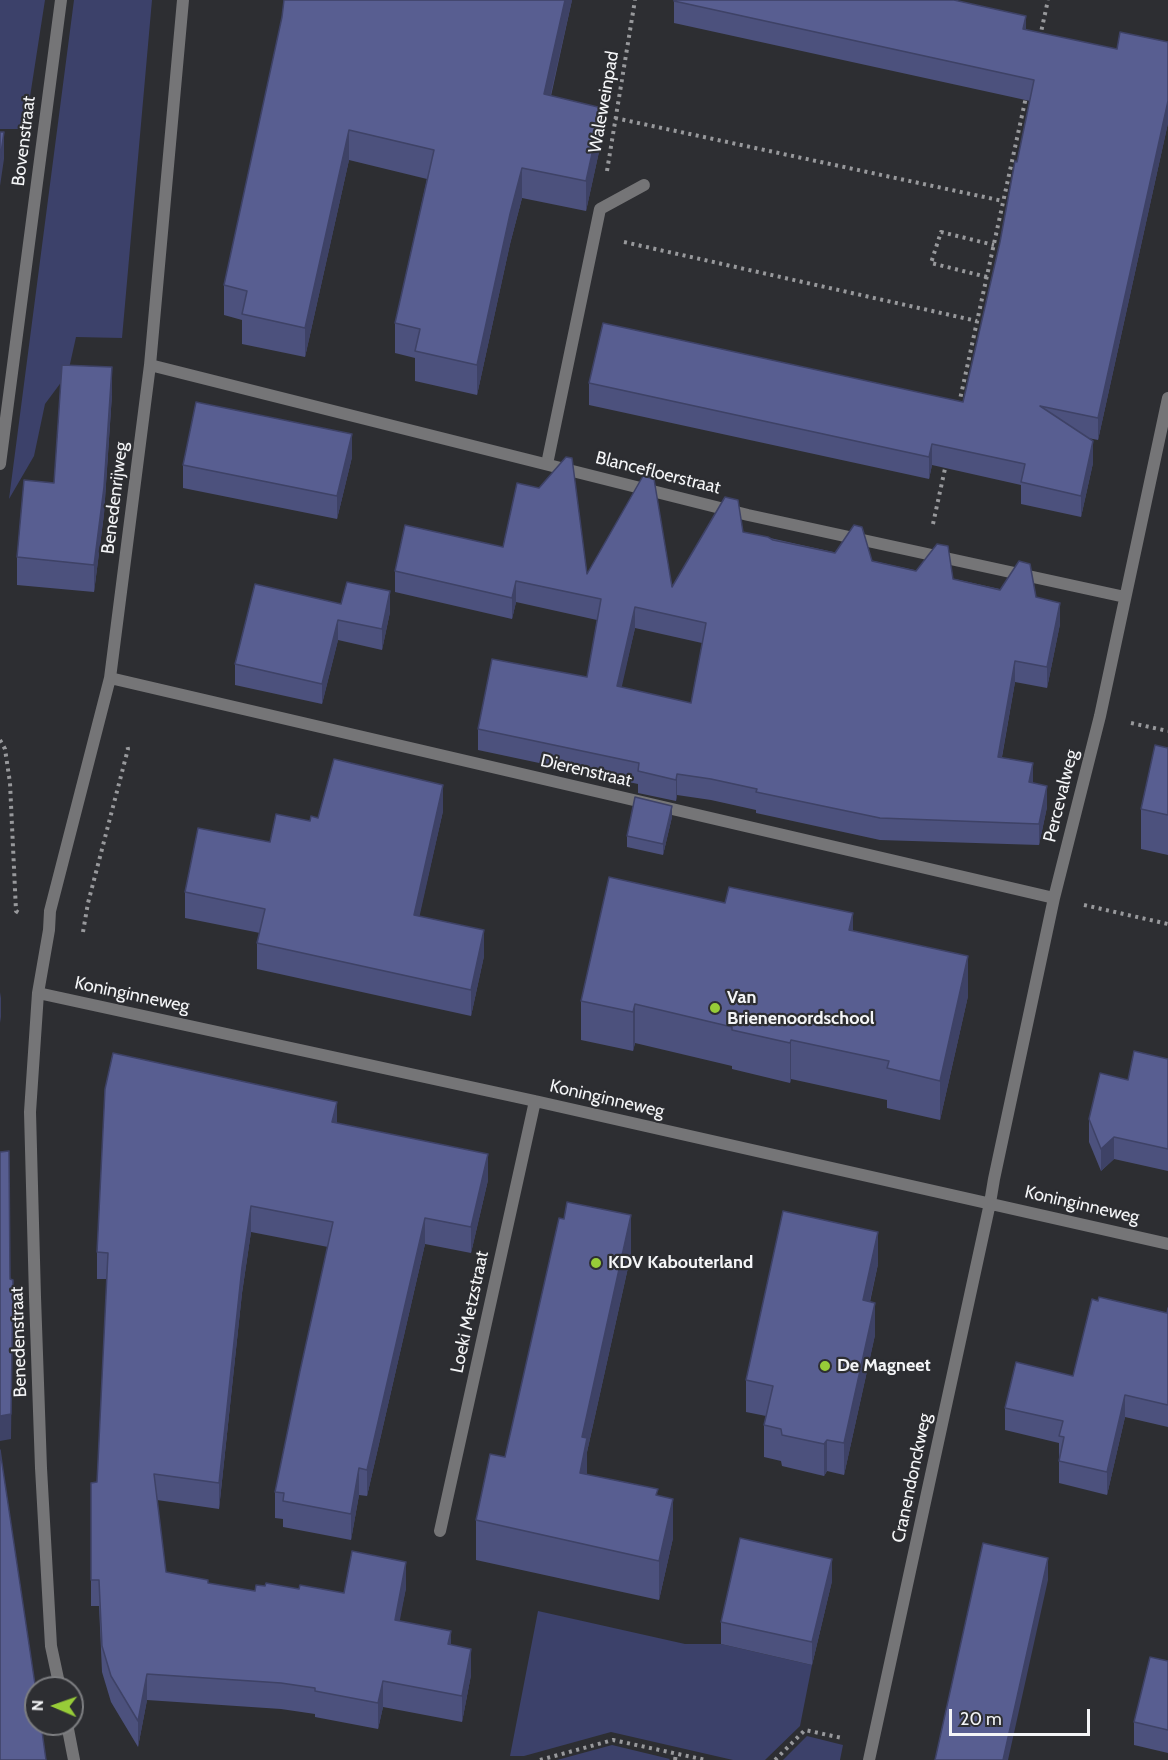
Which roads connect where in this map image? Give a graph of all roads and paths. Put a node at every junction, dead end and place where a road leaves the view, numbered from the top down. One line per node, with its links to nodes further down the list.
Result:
1 (61, 0): 19 (street, Bovenstraat)
2 (183, 0): 15 (street, Benedenrijweg)
3 (635, 0): 7 (path, Waleweinpad)
4 (1048, 0): 5 (path)
5 (1038, 45)
6 (1028, 89): 9 (path)
7 (615, 118): 9 (path); 10 (path, Waleweinpad)
8 (644, 185): 10 (street)
9 (1004, 201): 12 (path)
10 (600, 209): 11 (street)
11 (595, 236): 14 (path); 20 (street)
12 (994, 245): 13 (path); 13 (path)
13 (987, 277): 14 (path)
14 (977, 321): 17 (path)
15 (150, 365): 20 (street, Blancefloerstraat); 23 (street, Benedenrijweg)
16 (1168, 398): 22 (street, Percevalweg)
17 (957, 414)
18 (946, 461): 21 (path)
19 (0, 464)
20 (547, 464): 21 (street, Blancefloerstraat)
21 (926, 554): 22 (street, Blancefloerstraat)
22 (1125, 597): 24 (street, Percevalweg)
23 (110, 678): 27 (street, Dierenstraat); 29 (street, Benedenrijweg)
24 (1100, 716): 25 (path); 27 (street, Percevalweg)
25 (1168, 731)
26 (0, 740): 29 (path)
27 (1054, 898): 28 (path); 32 (street, Percevalweg)
28 (1168, 924)
29 (49, 930): 30 (street, Benedenrijweg)
30 (38, 993): 31 (street, Koninginneweg); 35 (street, Benedenstraat)
31 (535, 1101): 32 (street, Koninginneweg); 34 (street, Loeki Metzstraat)
32 (990, 1203): 33 (street, Koninginneweg); 37 (street, Cranendonckweg)
33 (1168, 1244)
34 (440, 1532)
35 (57, 1676)
36 (69, 1736): 39 (street)
37 (872, 1745): 44 (path); 45 (street, Cranendonckweg)
38 (676, 1754): 41 (path); 42 (path); 43 (path)
39 (74, 1760): 40 (street)
40 (80, 1760)
41 (540, 1760)
42 (675, 1760)
43 (706, 1760)
44 (776, 1760)
45 (869, 1760)

